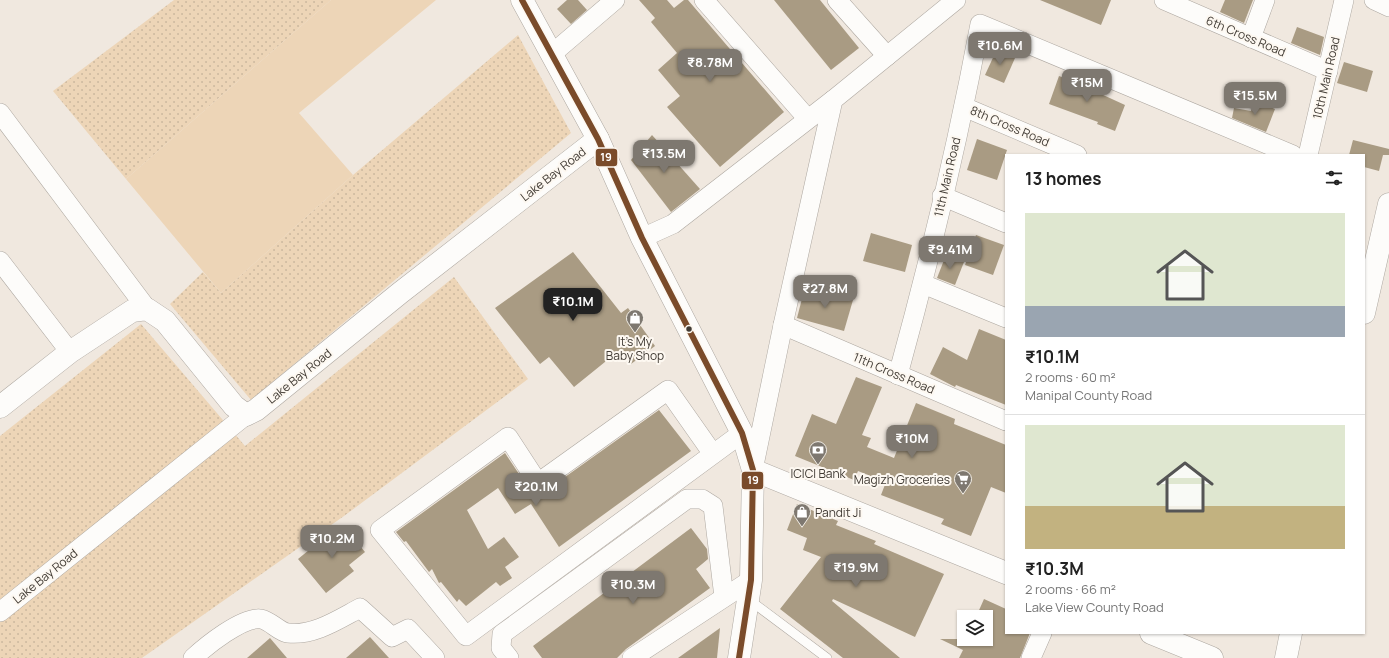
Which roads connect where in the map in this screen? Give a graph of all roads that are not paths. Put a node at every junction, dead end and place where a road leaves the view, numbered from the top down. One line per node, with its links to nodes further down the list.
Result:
1 (522, 0): 12 (street)
2 (615, 0): 12 (street)
3 (704, 0): 18 (street)
4 (837, 0): 13 (street)
5 (956, 0): 13 (street)
6 (1265, 0): 11 (street)
7 (1344, 0): 14 (street, 10th Main Road)
8 (1374, 0): 10 (street)
9 (1170, 1): 11 (street, 6th Cross Road)
10 (1389, 7)
11 (1251, 38): 14 (street, 6th Cross Road)
12 (552, 53): 19 (street)
13 (887, 56): 15 (street)
14 (1328, 71): 22 (street, 10th Main Road)
15 (833, 100): 18 (street); 32 (street)
16 (964, 106): 20 (street, 8th Cross Road); 21 (street, 11th Main Road); 23 (street, 11th Main Road)
17 (0, 114): 29 (street)
18 (807, 118): 26 (street)
19 (598, 138): 26 (street); 36 (street, Lake Bay Road)
20 (1075, 154)
21 (1291, 154)
22 (1308, 154)
23 (942, 196): 25 (street); 28 (street, 11th Main Road)
24 (1389, 204): 30 (street)
25 (1005, 223)
26 (642, 238): 38 (street)
27 (0, 261): 33 (street)
28 (923, 284): 31 (street); 34 (street, 11th Main Road)
29 (147, 309): 33 (street); 36 (street)
30 (1365, 309)
31 (1005, 318)
32 (783, 325): 34 (street, 11th Cross Road); 40 (street)
33 (70, 352): 35 (street)
34 (898, 375): 37 (street, 11th Cross Road)
35 (2, 401)
36 (246, 415): 44 (street, Lake Bay Road)
37 (1005, 421)
38 (742, 433): 39 (street); 40 (street)
39 (713, 454): 39 (street)
40 (753, 470): 41 (street); 42 (street)
41 (1005, 574)
42 (749, 590): 43 (street); 52 (street); 53 (lane)
43 (724, 597): 50 (street); 51 (street)
44 (0, 612)
45 (1042, 634): 54 (street)
46 (1153, 634): 55 (street)
47 (1291, 634): 56 (street)
48 (193, 658): 49 (street)
49 (435, 658)
50 (509, 658)
51 (632, 658)
52 (739, 658)
53 (827, 658)
54 (1031, 658)
55 (1212, 658)
56 (1286, 658)

